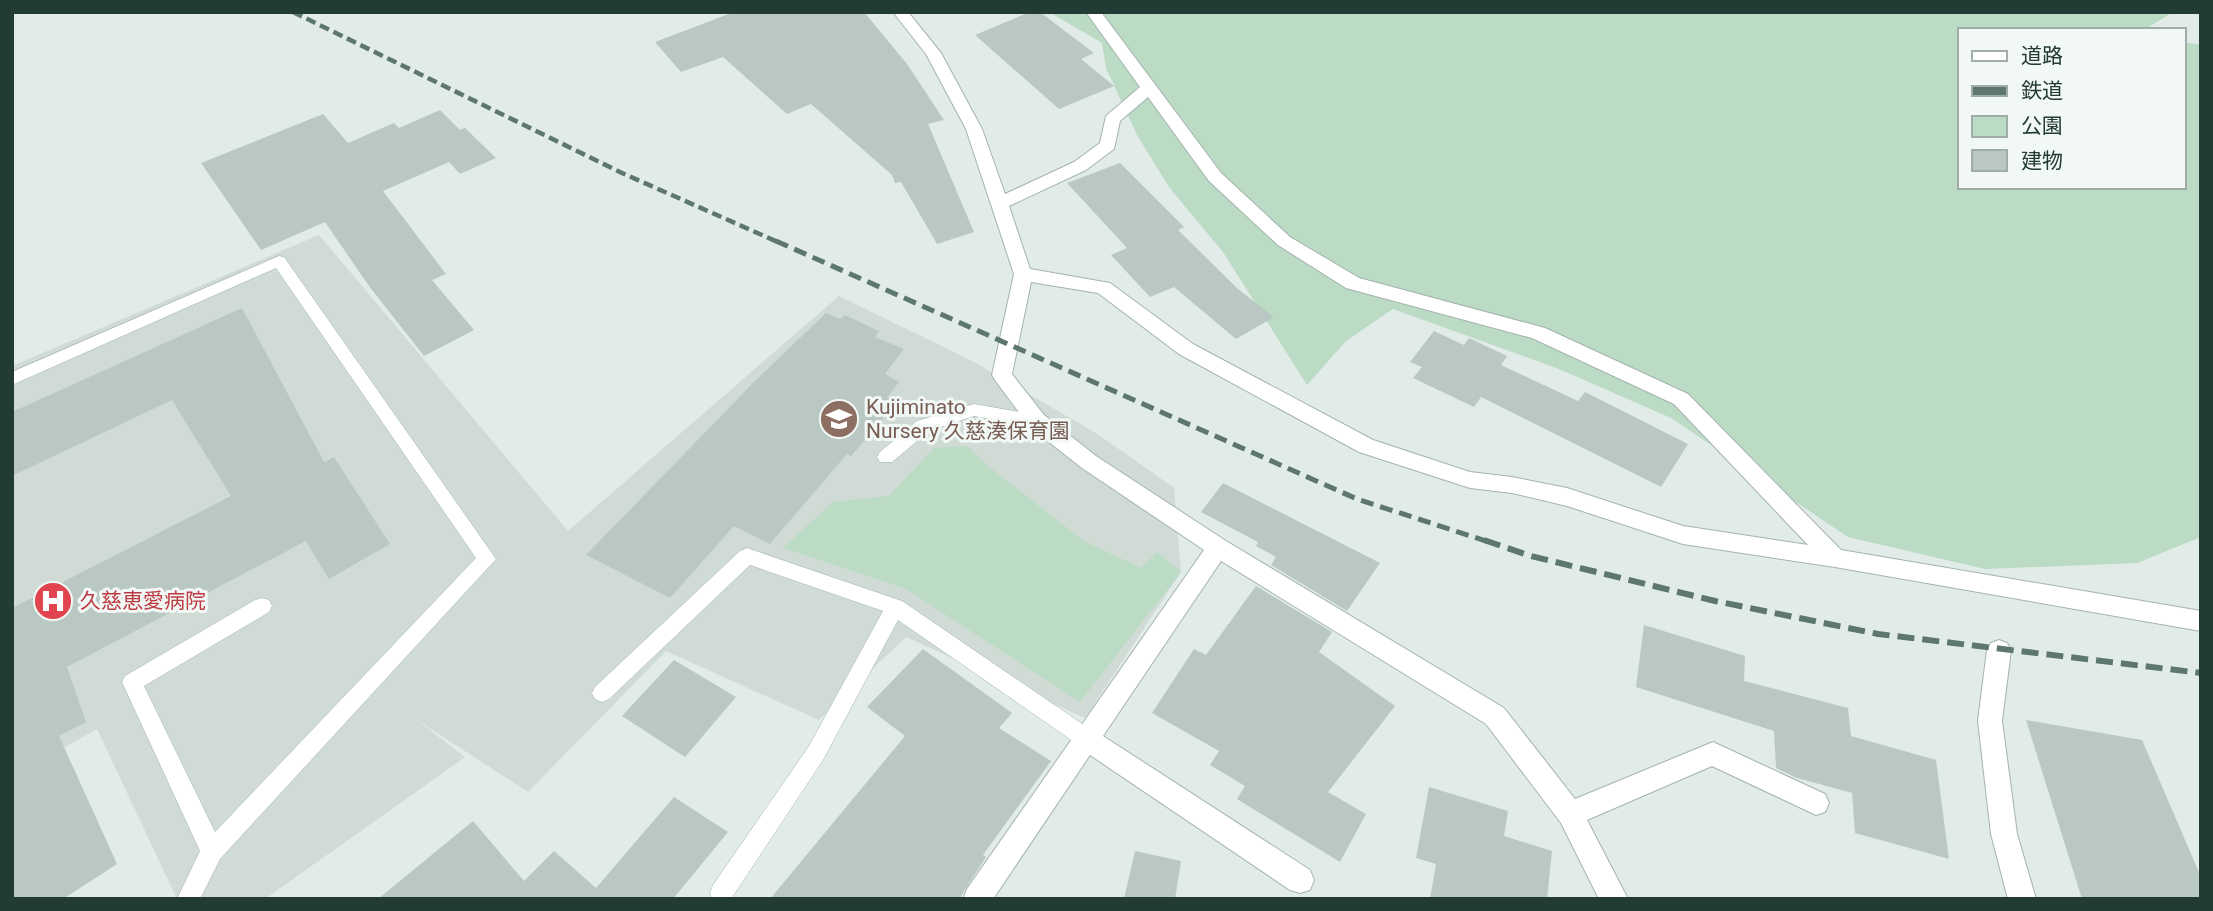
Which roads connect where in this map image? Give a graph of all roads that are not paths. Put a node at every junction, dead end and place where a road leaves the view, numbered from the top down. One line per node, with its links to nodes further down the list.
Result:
1 (900, 12): 4 (street)
2 (1093, 12): 3 (street)
3 (1149, 88): 4 (street); 10 (street)
4 (1001, 204): 5 (street)
5 (1023, 274): 7 (street); 10 (street)
6 (12, 379): 19 (lane)
7 (1037, 421): 8 (lane); 9 (street)
8 (886, 457)
9 (1218, 548): 16 (street); 18 (street)
10 (1835, 558): 13 (street)
11 (262, 606): 19 (lane)
12 (895, 607): 15 (lane); 16 (lane); 21 (lane)
13 (2201, 621)
14 (1999, 650): 22 (street)
15 (602, 692)
16 (1087, 739): 20 (street); 24 (street)
17 (1816, 803): 18 (street)
18 (1570, 814): 25 (street)
19 (212, 851): 23 (lane)
20 (1300, 880)
21 (721, 893)
22 (2020, 893)
23 (188, 899)
24 (977, 899)
25 (1614, 899)

